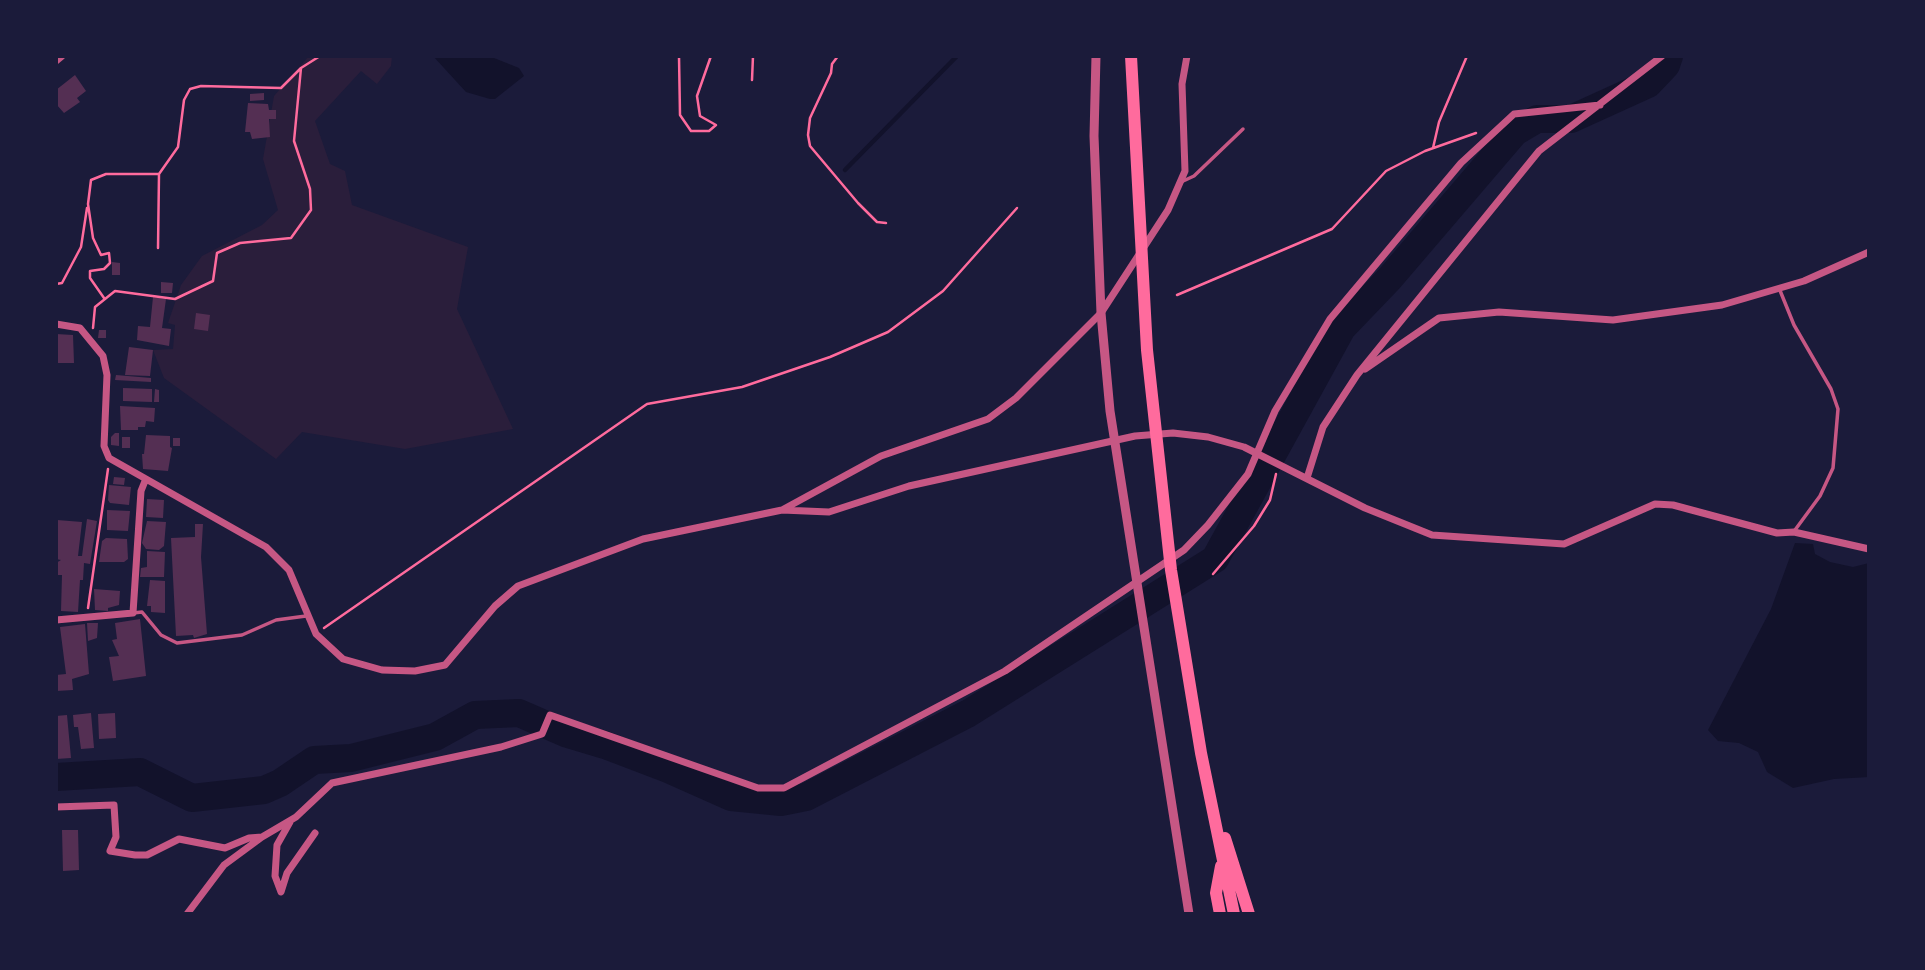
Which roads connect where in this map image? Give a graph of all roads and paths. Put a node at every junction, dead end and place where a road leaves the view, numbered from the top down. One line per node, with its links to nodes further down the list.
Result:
1 (62, 56): 12 (street)
2 (320, 56): 13 (path)
3 (679, 56): 4 (path)
4 (710, 56)
5 (753, 56): 14 (path)
6 (838, 56): 23 (path)
7 (1096, 56): 30 (street)
8 (1131, 56): 48 (highway)
9 (1187, 56): 20 (street)
10 (1466, 56): 18 (path)
11 (1662, 56): 15 (street)
12 (56, 61)
13 (301, 68): 19 (path); 29 (path)
14 (752, 80)
15 (1600, 104): 16 (street); 33 (street)
16 (1499, 127): 18 (path); 34 (street)
17 (1243, 129): 20 (lane)
18 (1433, 148): 28 (path)
19 (159, 174): 21 (path); 24 (path)
20 (1180, 183): 30 (street)
21 (88, 204): 26 (path); 29 (path)
22 (1017, 208): 47 (path)
23 (886, 223)
24 (158, 247)
25 (1869, 252): 27 (street)
26 (56, 284)
27 (1779, 288): 33 (street); 40 (lane)
28 (1177, 295)
29 (104, 299): 32 (path)
30 (1101, 313): 39 (street); 55 (street)
31 (56, 324): 32 (street)
32 (92, 339): 38 (street)
33 (1357, 375): 37 (street)
34 (1258, 454): 37 (street); 39 (street); 50 (street)
35 (109, 459): 45 (path)
36 (1277, 468): 42 (path)
37 (1307, 478): 40 (street)
38 (145, 481): 43 (street); 44 (street)
39 (782, 510): 47 (street)
40 (1794, 532): 41 (street)
41 (1869, 549)
42 (1213, 574)
43 (133, 613): 44 (lane); 45 (street)
44 (307, 616): 47 (street)
45 (87, 618): 46 (street)
46 (56, 620)
47 (316, 634)
48 (1209, 795): 53 (highway); 58 (highway)
49 (56, 807): 52 (street)
50 (290, 821): 51 (street); 52 (street)
51 (315, 833)
52 (261, 838): 54 (street)
53 (1222, 859): 56 (highway); 57 (highway)
54 (187, 914)
55 (1189, 914)
56 (1220, 914)
57 (1234, 914)
58 (1249, 914)

